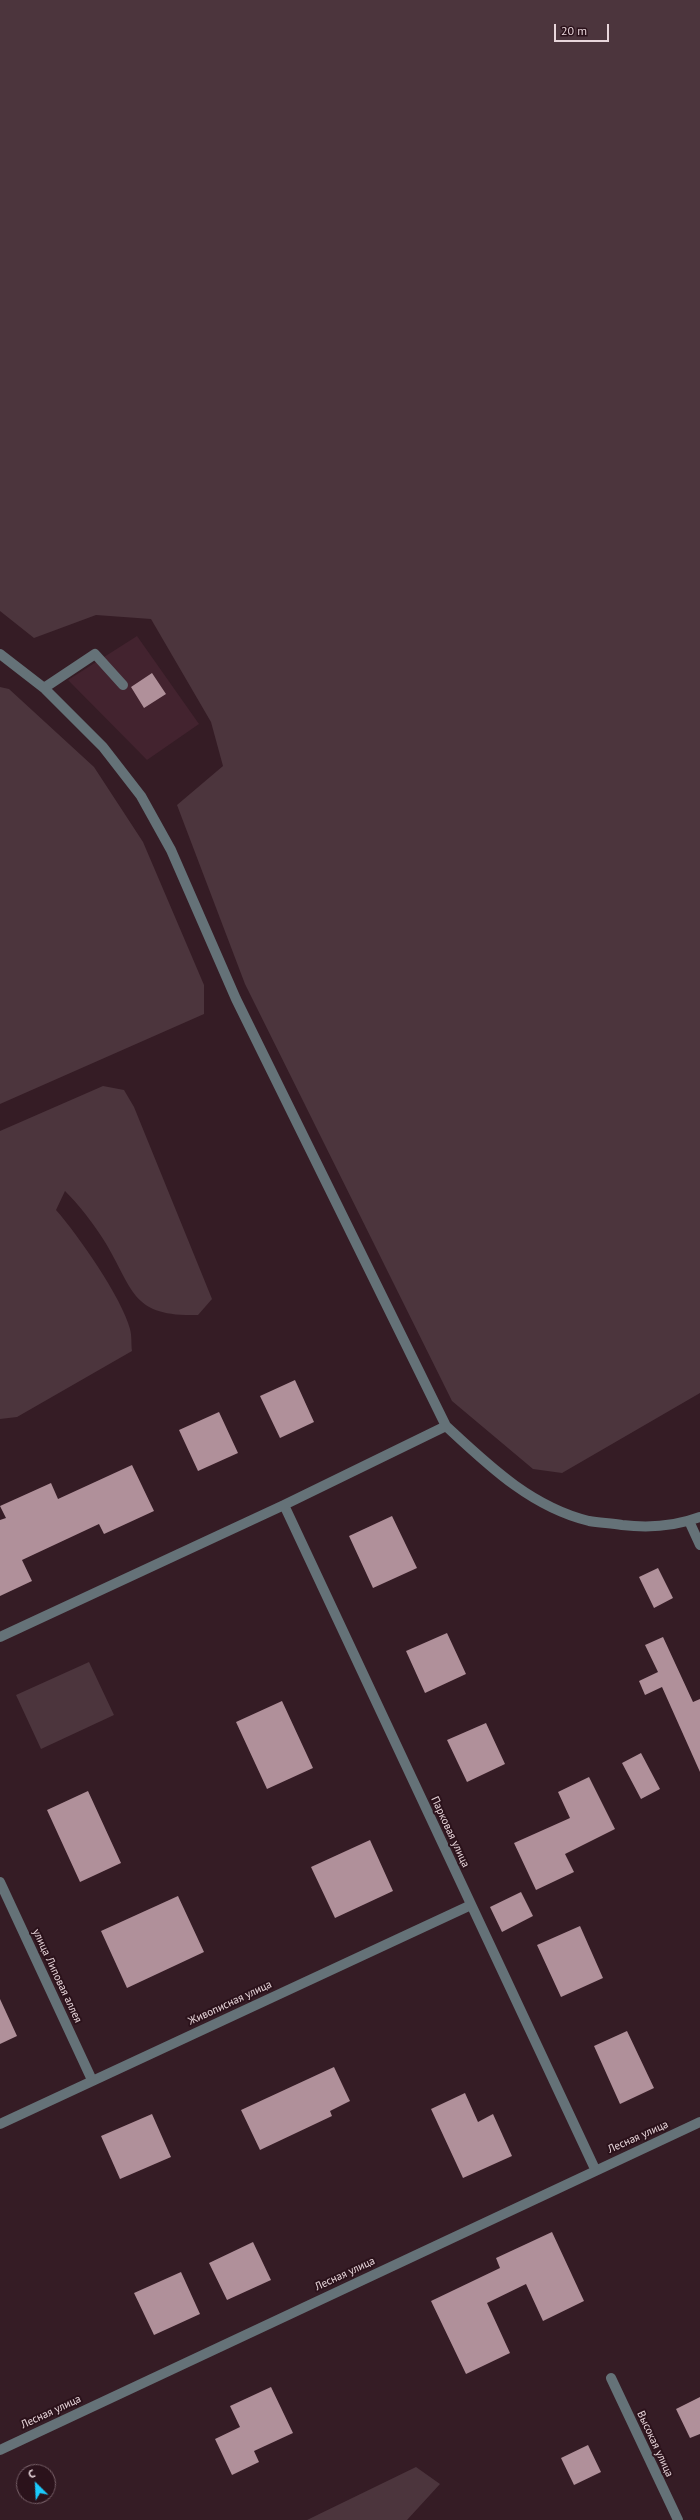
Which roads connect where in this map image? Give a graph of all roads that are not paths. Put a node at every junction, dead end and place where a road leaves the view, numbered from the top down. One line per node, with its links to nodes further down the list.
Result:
1 (0, 654): 3 (street)
2 (123, 686): 3 (street)
3 (44, 688): 4 (street)
4 (446, 1426): 5 (street); 7 (street)
5 (284, 1505): 9 (street); 11 (street, Парковая улица)
6 (700, 1517): 7 (street)
7 (689, 1521): 8 (street)
8 (700, 1545)
9 (0, 1637)
10 (0, 1882): 12 (street, улица Липовая аллея)
11 (471, 1905): 12 (street, Живописная улица); 15 (street, Парковая улица)
12 (92, 2080): 14 (street, Живописная улица)
13 (700, 2122): 15 (street, Лесная улица)
14 (0, 2124)
15 (595, 2169): 17 (street, Лесная улица)
16 (611, 2378): 18 (street, Высокая улица)
17 (0, 2450)
18 (678, 2520)

